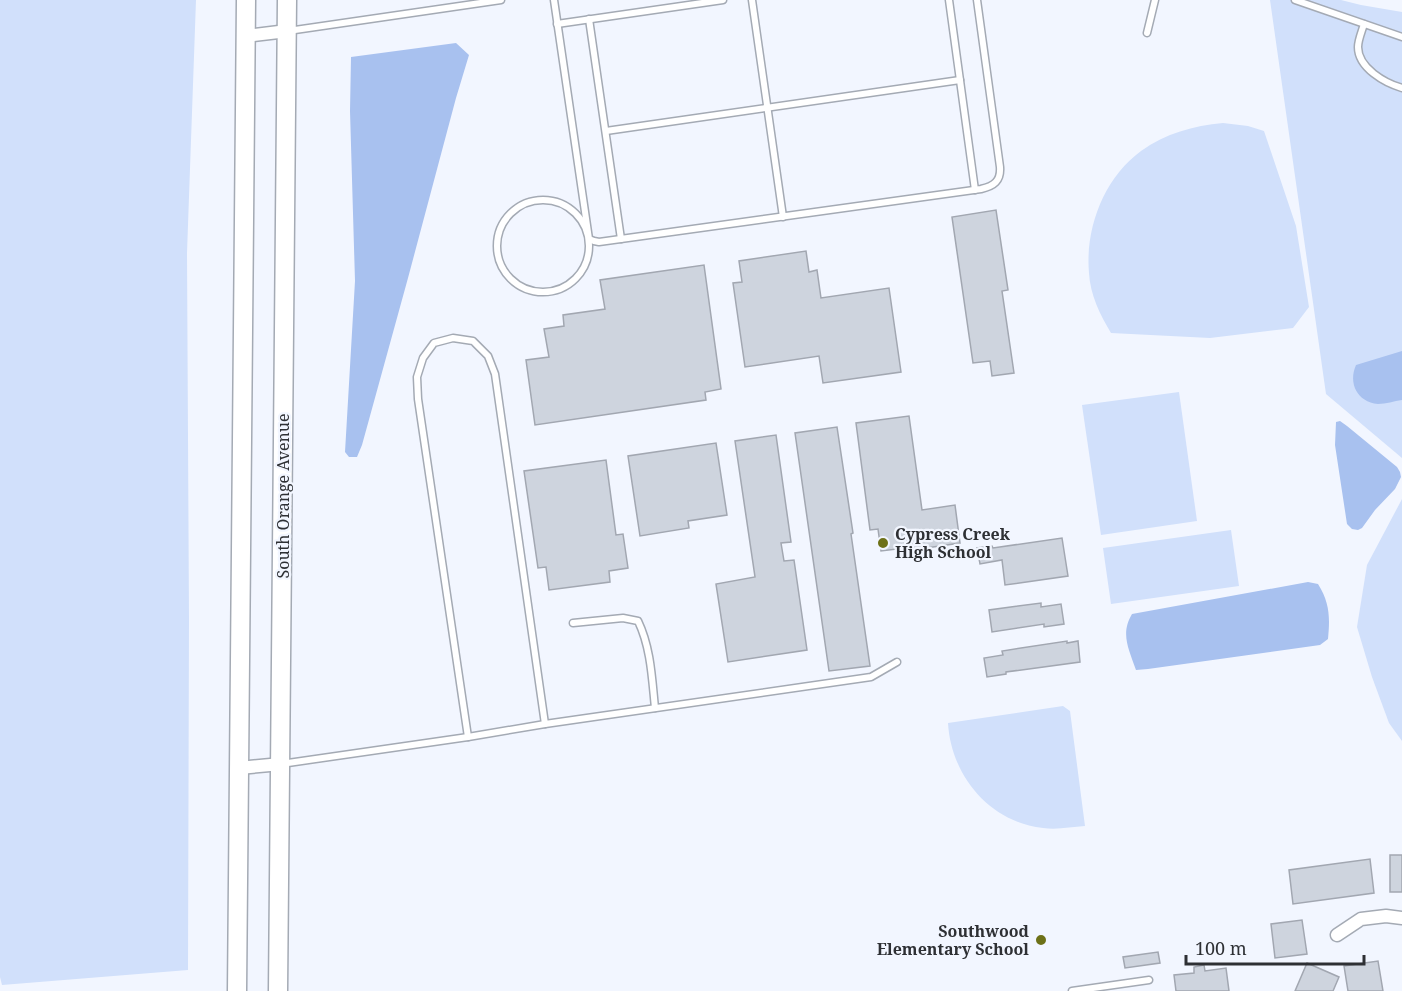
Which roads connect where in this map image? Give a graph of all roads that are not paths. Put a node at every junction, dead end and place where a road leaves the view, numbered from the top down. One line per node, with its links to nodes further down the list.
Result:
1 (246, 0): 16 (main road)
2 (287, 0): 14 (main road, South Orange Avenue)
3 (501, 0): 14 (lane)
4 (554, 0): 12 (lane)
5 (723, 0): 11 (lane)
6 (752, 0): 20 (lane)
7 (949, 0): 18 (lane)
8 (977, 0): 22 (lane)
9 (1155, 0): 15 (lane)
10 (1295, 0): 13 (lane)
11 (589, 20): 12 (lane); 21 (lane)
12 (557, 24): 24 (lane)
13 (1364, 24): 17 (lane); 19 (lane)
14 (287, 31): 16 (street); 31 (main road, South Orange Avenue)
15 (1147, 33)
16 (246, 36): 32 (main road)
17 (1402, 37)
18 (960, 80): 20 (lane); 22 (lane)
19 (1402, 88)
20 (768, 108): 21 (lane); 23 (lane)
21 (606, 131): 25 (lane)
22 (975, 190): 23 (lane)
23 (783, 217): 25 (lane)
24 (589, 239): 24 (lane); 25 (lane)
25 (621, 239)
26 (573, 623): 28 (lane)
27 (897, 662): 28 (lane)
28 (655, 708): 29 (lane)
29 (545, 724): 30 (lane); 30 (lane)
30 (468, 737): 31 (lane)
31 (281, 764): 32 (street); 37 (main road, South Orange Avenue)
32 (239, 768): 36 (main road)
33 (1402, 918): 34 (street)
34 (1337, 935)
35 (1149, 980): 38 (lane)
36 (237, 991)
37 (278, 991)
38 (1072, 991)

